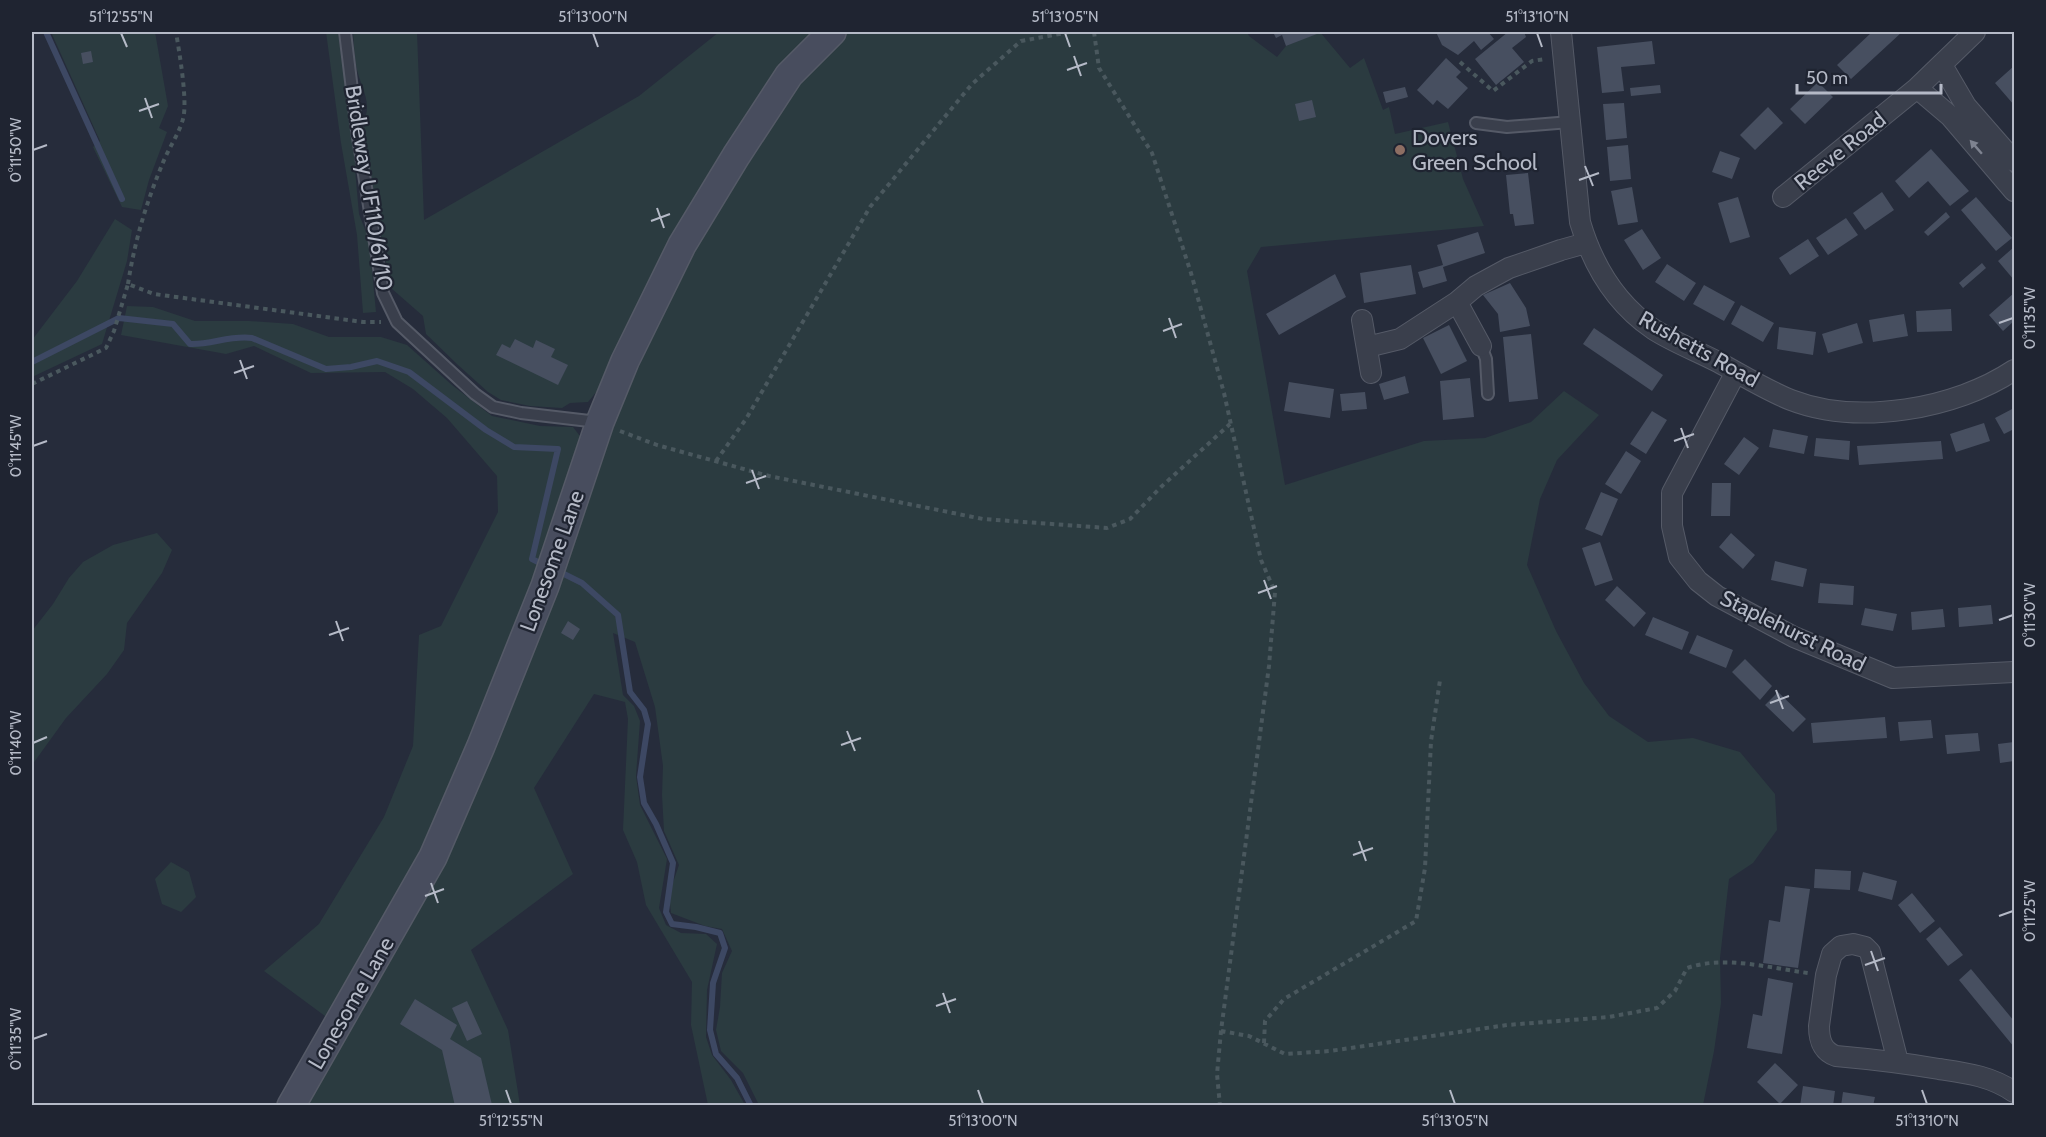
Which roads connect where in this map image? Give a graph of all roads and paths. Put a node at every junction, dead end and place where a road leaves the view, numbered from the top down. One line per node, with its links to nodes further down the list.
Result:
1 (176, 32): 18 (path)
2 (345, 32): 21 (lane, Bridleway UF110/61/10)
3 (832, 32): 29 (street, Lonesome Lane)
4 (1070, 32): 31 (path)
5 (1094, 32): 30 (path)
6 (1561, 32): 8 (street, Rushetts Road)
7 (1975, 32): 10 (street, Reeve Road)
8 (1563, 56): 9 (path); 12 (street, Rushetts Road)
9 (1460, 62)
10 (1942, 65): 11 (street, Reeve Road); 14 (street)
11 (1917, 88): 15 (street, one-way to 11); 16 (street, Reeve Road)
12 (1570, 122): 13 (lane); 17 (street, Rushetts Road)
13 (1476, 123)
14 (2014, 161)
15 (2014, 191)
16 (1783, 197)
17 (1586, 243): 19 (street); 25 (street, Rushetts Road)
18 (128, 284): 21 (path); 27 (path)
19 (1457, 302): 22 (street); 23 (street)
20 (1362, 320): 23 (street)
21 (397, 322): 29 (lane, Bridleway UF110/61/10)
22 (1481, 346): 28 (lane)
23 (1367, 347): 26 (street)
24 (2014, 370): 25 (street, Rushetts Road)
25 (1736, 372): 32 (street, Staplehurst Road)
26 (1371, 373)
27 (32, 384)
28 (1488, 394)
29 (600, 422): 31 (path); 39 (street, Lonesome Lane)
30 (1231, 424): 31 (path); 35 (path)
31 (716, 461)
32 (2014, 672)
33 (1440, 680): 36 (path)
34 (1826, 975): 36 (path); 37 (street); 37 (street)
35 (1221, 1031): 36 (path); 40 (path)
36 (1264, 1043)
37 (1898, 1062): 38 (street)
38 (2014, 1092)
39 (291, 1106)
40 (1220, 1106)

